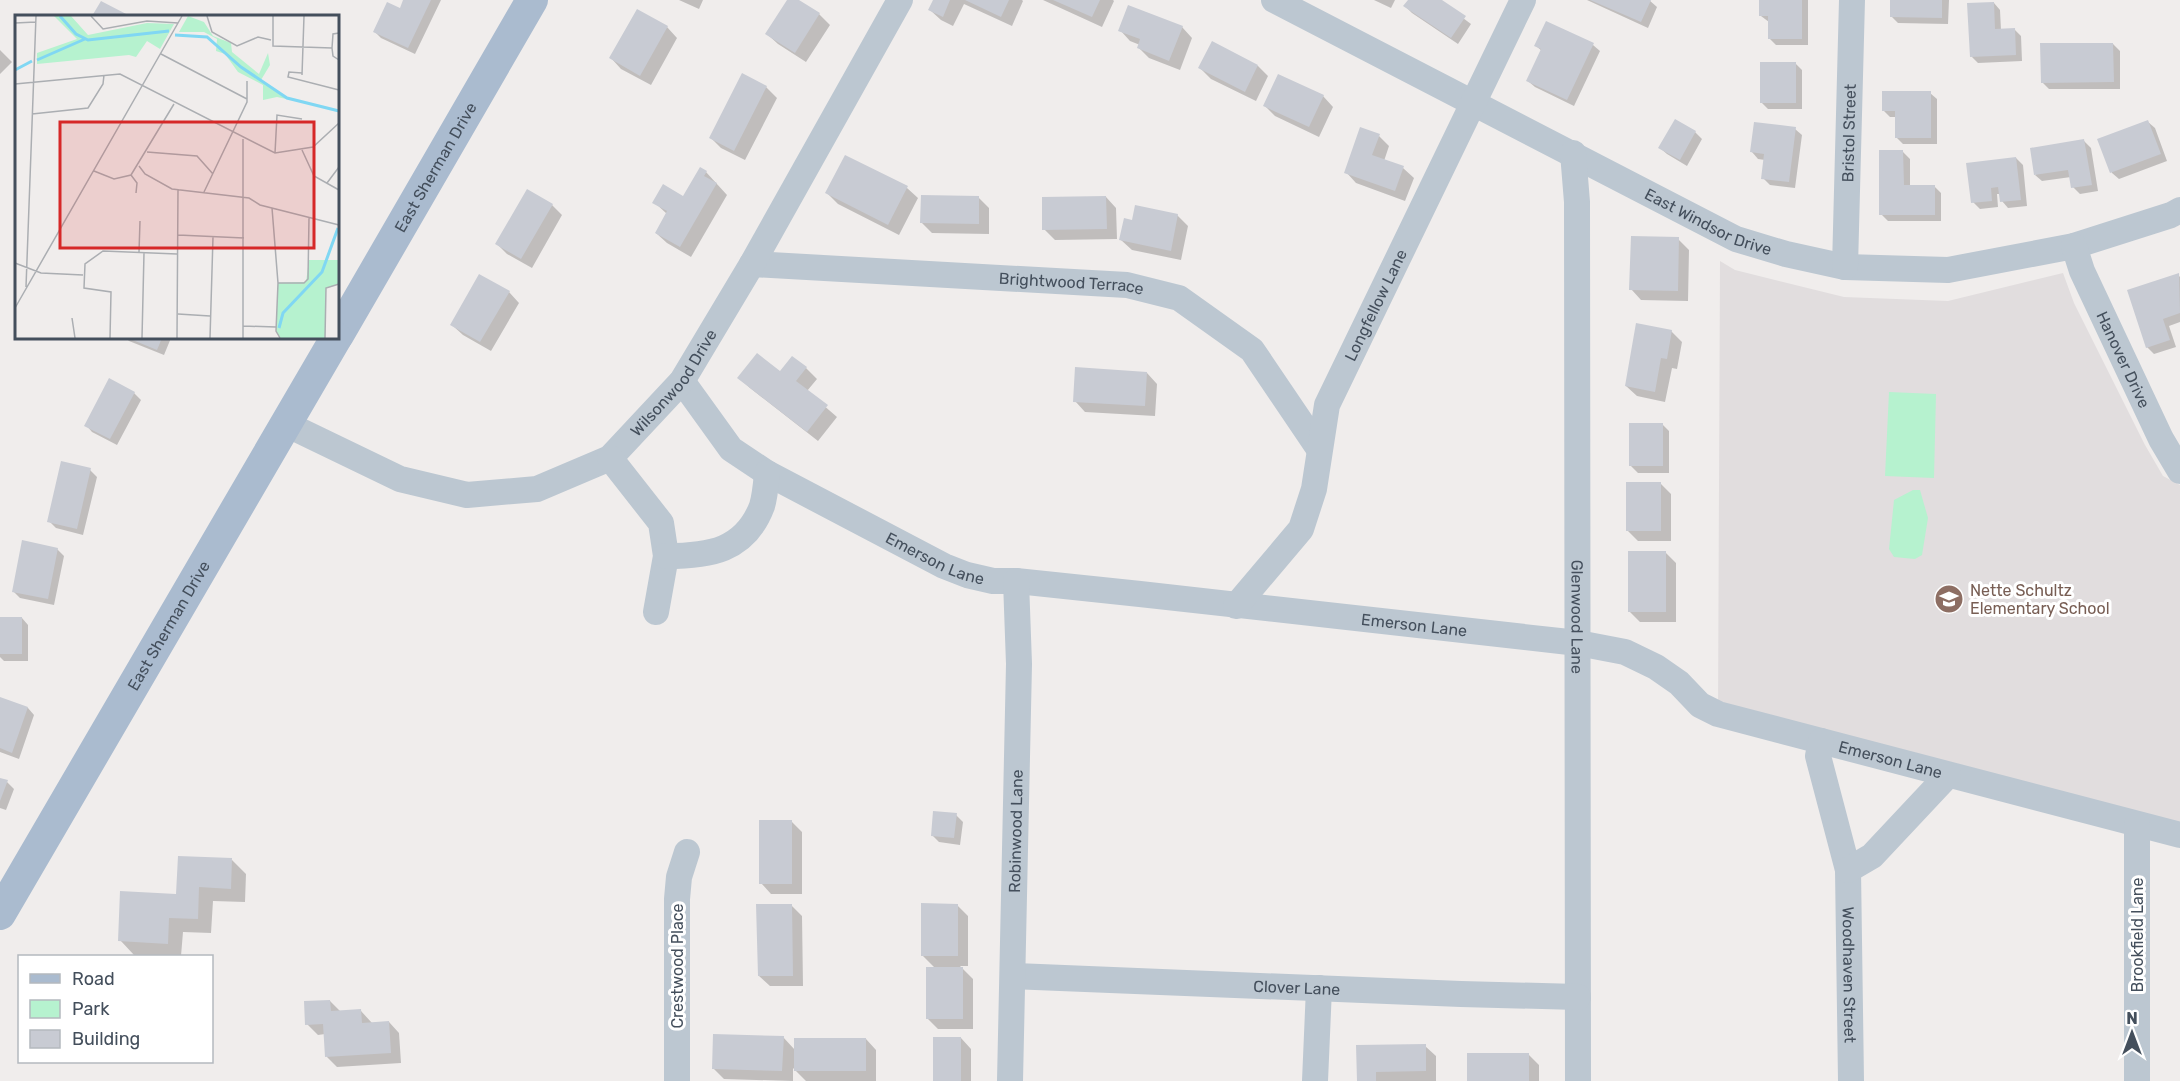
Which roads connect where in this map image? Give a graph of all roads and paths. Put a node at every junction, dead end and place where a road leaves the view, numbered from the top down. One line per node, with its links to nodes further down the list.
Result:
1 (532, 0): 12 (main road, East Sherman Drive)
2 (900, 0): 10 (street, Wilsonwood Drive)
3 (1274, 0): 6 (street, East Windsor Drive)
4 (1523, 0): 6 (street, Longfellow Lane)
5 (1852, 0): 11 (street, Bristol Street)
6 (1472, 103): 7 (street, East Windsor Drive); 16 (street, Longfellow Lane)
7 (1573, 153): 11 (street, East Windsor Drive); 24 (street, Glenwood Lane)
8 (2180, 210): 9 (street, East Windsor Drive)
9 (2074, 246): 11 (street, East Windsor Drive); 18 (street, Hanover Drive)
10 (752, 264): 14 (street, Wilsonwood Drive); 16 (street, Brightwood Terrace)
11 (1845, 267)
12 (339, 333)
13 (335, 339): 15 (main road, East Sherman Drive)
14 (682, 381): 17 (street, Wilsonwood Drive); 19 (street, Emerson Lane)
15 (286, 424): 17 (street, Wilsonwood Drive); 31 (main road, East Sherman Drive)
16 (1319, 449): 22 (street, Longfellow Lane)
17 (609, 458): 20 (street)
18 (2180, 471)
19 (768, 473): 20 (street); 21 (street, Emerson Lane)
20 (666, 556): 23 (street)
21 (1016, 581): 22 (street, Emerson Lane); 32 (street, Robinwood Lane)
22 (1236, 606): 24 (street, Emerson Lane)
23 (656, 612)
24 (1578, 643): 25 (street, Emerson Lane); 34 (street, Glenwood Lane)
25 (1821, 741): 26 (street, Emerson Lane); 30 (street, Woodhaven Street)
26 (1948, 775): 27 (street, Emerson Lane); 30 (street)
27 (2137, 825): 28 (street, Emerson Lane); 40 (street, Brookfield Lane)
28 (2180, 835)
29 (687, 852): 35 (street, Crestwood Place)
30 (1848, 870): 39 (street, Woodhaven Street)
31 (0, 914)
32 (1014, 976): 33 (street, Clover Lane); 36 (street, Robinwood Lane)
33 (1319, 988): 34 (street, Clover Lane); 37 (street)
34 (1578, 997): 38 (street, Glenwood Lane)
35 (677, 1081)
36 (1010, 1081)
37 (1315, 1081)
38 (1578, 1081)
39 (1851, 1081)
40 (2137, 1081)

